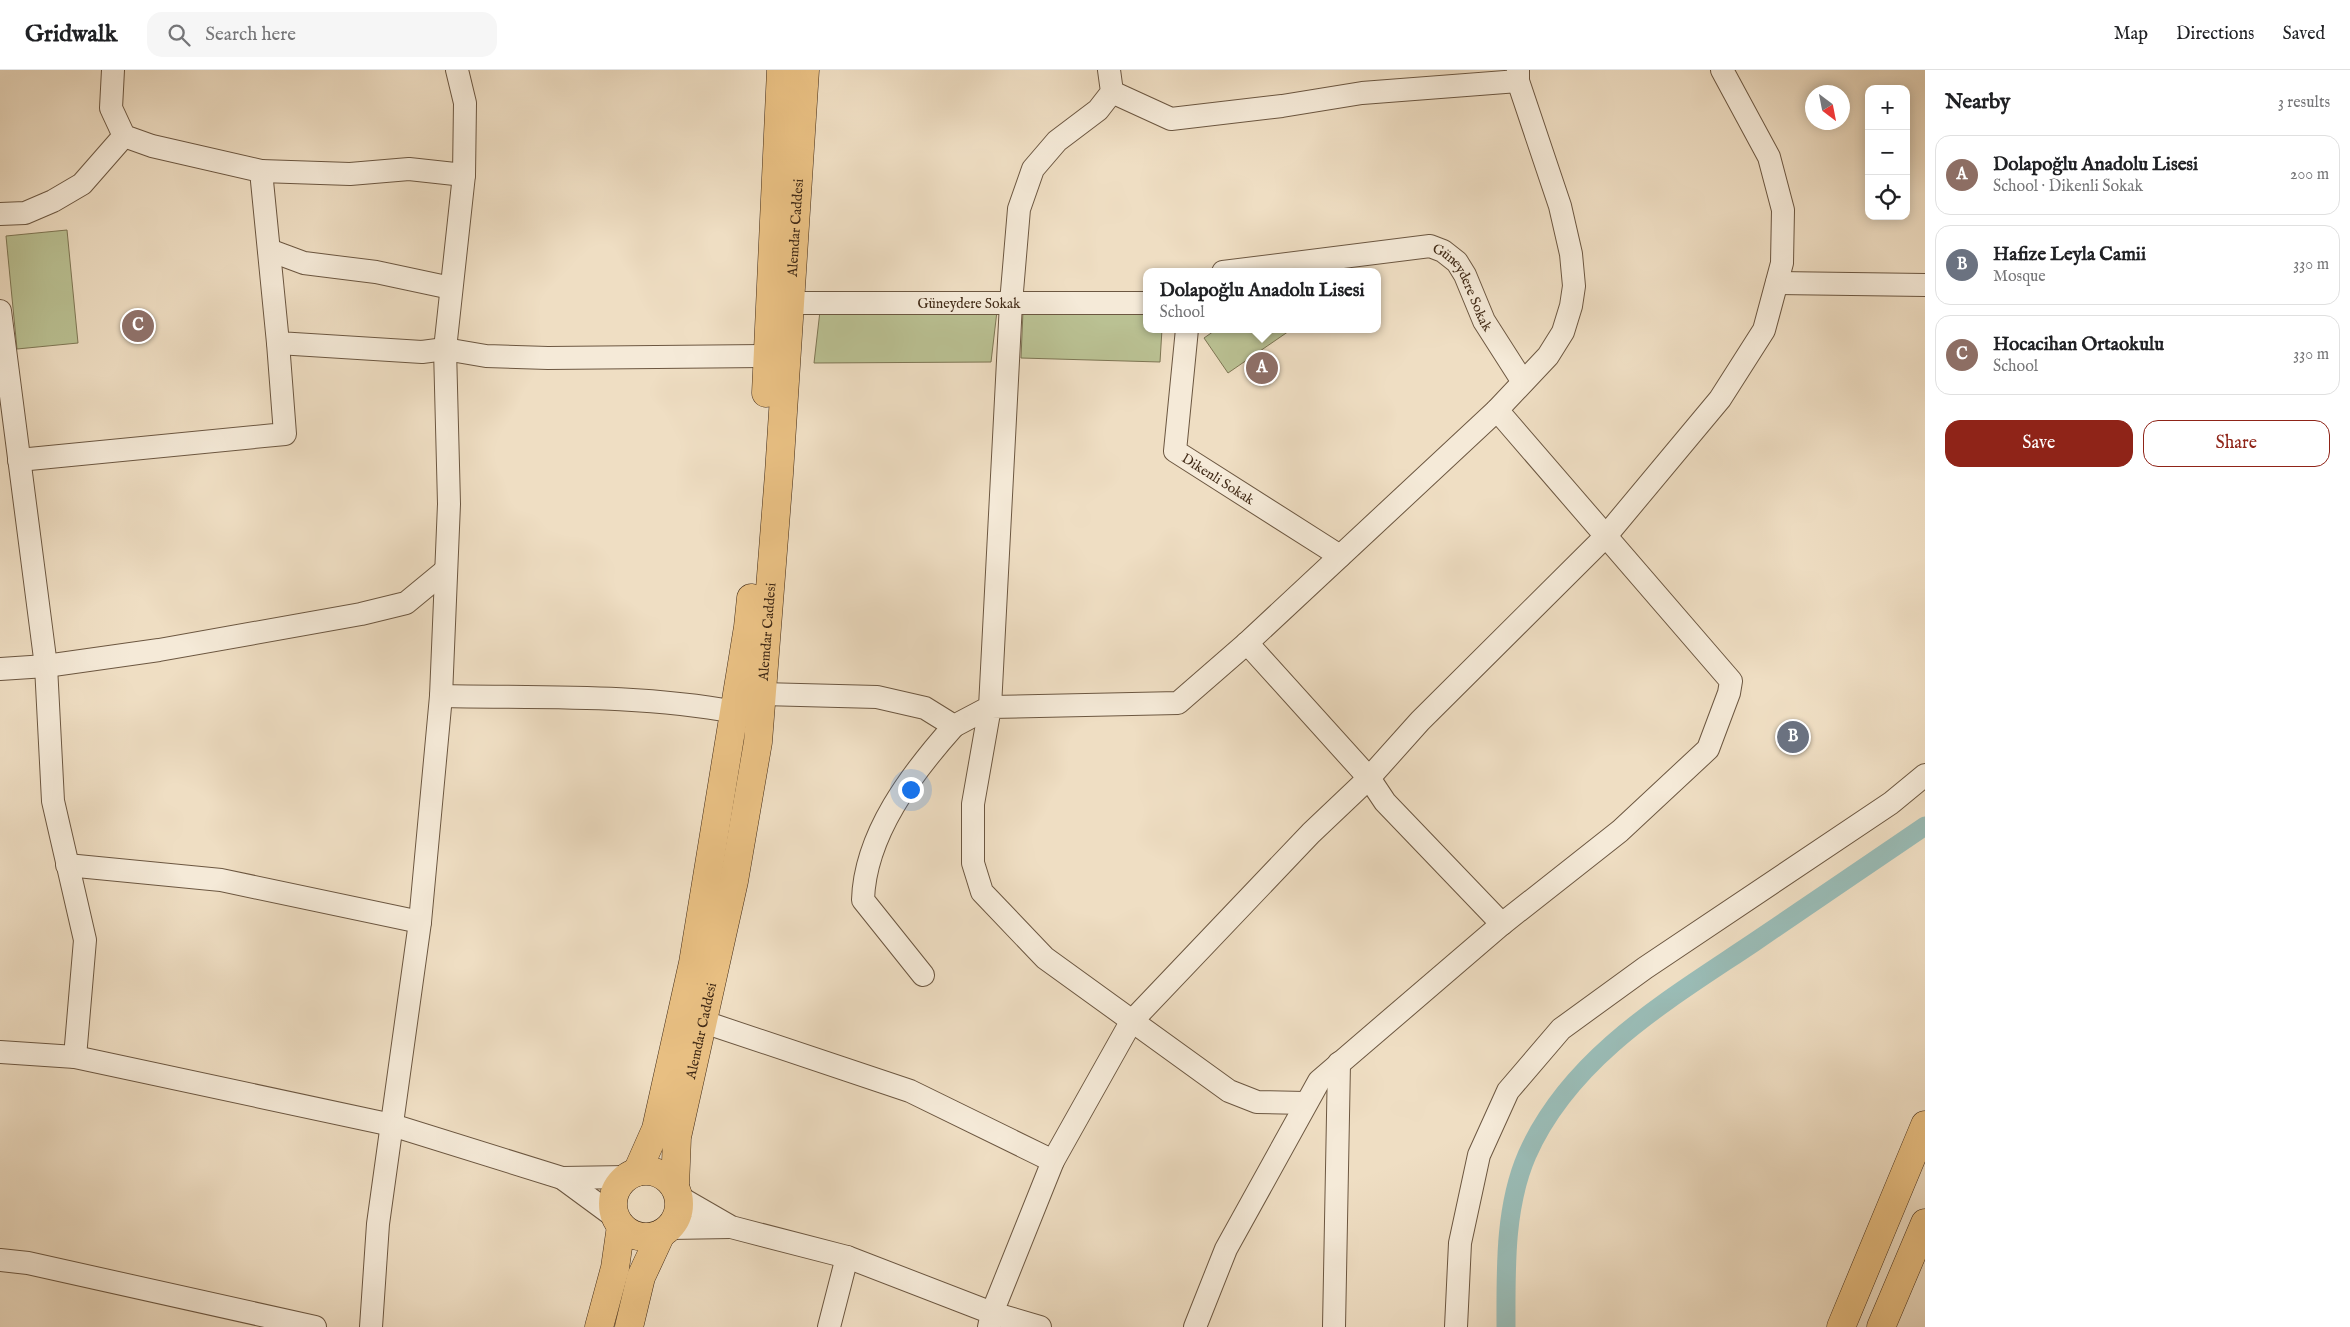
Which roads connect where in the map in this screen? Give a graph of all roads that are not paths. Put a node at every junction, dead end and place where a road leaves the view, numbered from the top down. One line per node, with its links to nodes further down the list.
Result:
1 (113, 70): 9 (street)
2 (457, 70): 11 (street)
3 (781, 70): 25 (main road, Alemdar Caddesi)
4 (805, 70): 18 (main road, Alemdar Caddesi)
5 (1109, 70): 8 (street)
6 (1722, 70): 15 (street)
7 (1518, 76): 8 (street); 26 (street)
8 (1112, 92): 19 (street)
9 (124, 136): 10 (street); 12 (street)
10 (261, 171): 11 (street); 13 (street)
11 (464, 175): 17 (street)
12 (0, 214)
13 (269, 250): 17 (street); 23 (street)
14 (1255, 268): 26 (street, Güneydere Sokak)
15 (1777, 283): 16 (street); 29 (street)
16 (1925, 285)
17 (451, 288): 24 (street)
18 (791, 303): 19 (street, Güneydere Sokak); 35 (main road, Alemdar Caddesi)
19 (1011, 303): 20 (street, Güneydere Sokak); 37 (street)
20 (1143, 303)
21 (0, 311): 28 (street)
22 (1187, 333): 30 (street, Dikenli Sokak)
23 (278, 343): 24 (street); 28 (street)
24 (445, 349): 25 (street); 31 (street)
25 (768, 356): 38 (main road, Alemdar Caddesi)
26 (1524, 382): 27 (street)
27 (1497, 410): 29 (street); 30 (street)
28 (19, 460): 33 (street)
29 (1605, 537): 41 (street); 44 (street)
30 (1340, 556): 32 (street)
31 (446, 570): 33 (street); 36 (street)
32 (1247, 643): 37 (street); 41 (street)
33 (46, 666): 34 (street); 42 (street)
34 (0, 669)
35 (762, 694): 39 (street); 46 (main road, Alemdar Caddesi)
36 (441, 696): 38 (street); 43 (street)
37 (990, 707): 39 (street); 47 (street)
38 (735, 712): 55 (main road, Alemdar Caddesi)
39 (954, 726): 45 (street)
40 (1925, 775): 73 (street)
41 (1369, 778): 44 (street); 47 (street)
42 (67, 865): 43 (street); 49 (street)
43 (420, 922): 52 (street)
44 (1502, 924): 50 (street)
45 (923, 975)
46 (704, 1022): 54 (street); 57 (main road, Alemdar Caddesi)
47 (1131, 1022): 51 (street); 54 (street)
48 (0, 1052): 49 (street)
49 (75, 1057): 52 (street)
50 (1340, 1063): 51 (street); 72 (street)
51 (1305, 1103): 71 (street)
52 (392, 1125): 56 (street); 66 (street)
53 (1925, 1125): 74 (main road)
54 (1053, 1161): 64 (street)
55 (632, 1175): 56 (street); 57 (main road); 58 (main road)
56 (562, 1178): 58 (street)
57 (677, 1192): 60 (street); 61 (main road)
58 (618, 1221): 61 (main road); 67 (main road)
59 (1925, 1223): 75 (main road)
60 (732, 1227): 61 (street); 62 (street)
61 (665, 1231): 68 (main road)
62 (847, 1257): 64 (street); 69 (street)
63 (0, 1260): 65 (street)
64 (991, 1320): 70 (street)
65 (315, 1327)
66 (371, 1327)
67 (599, 1327)
68 (629, 1327)
69 (829, 1327)
70 (1040, 1327)
71 (1195, 1327)
72 (1334, 1327)
73 (1456, 1327)
74 (1841, 1327)
75 (1881, 1327)

